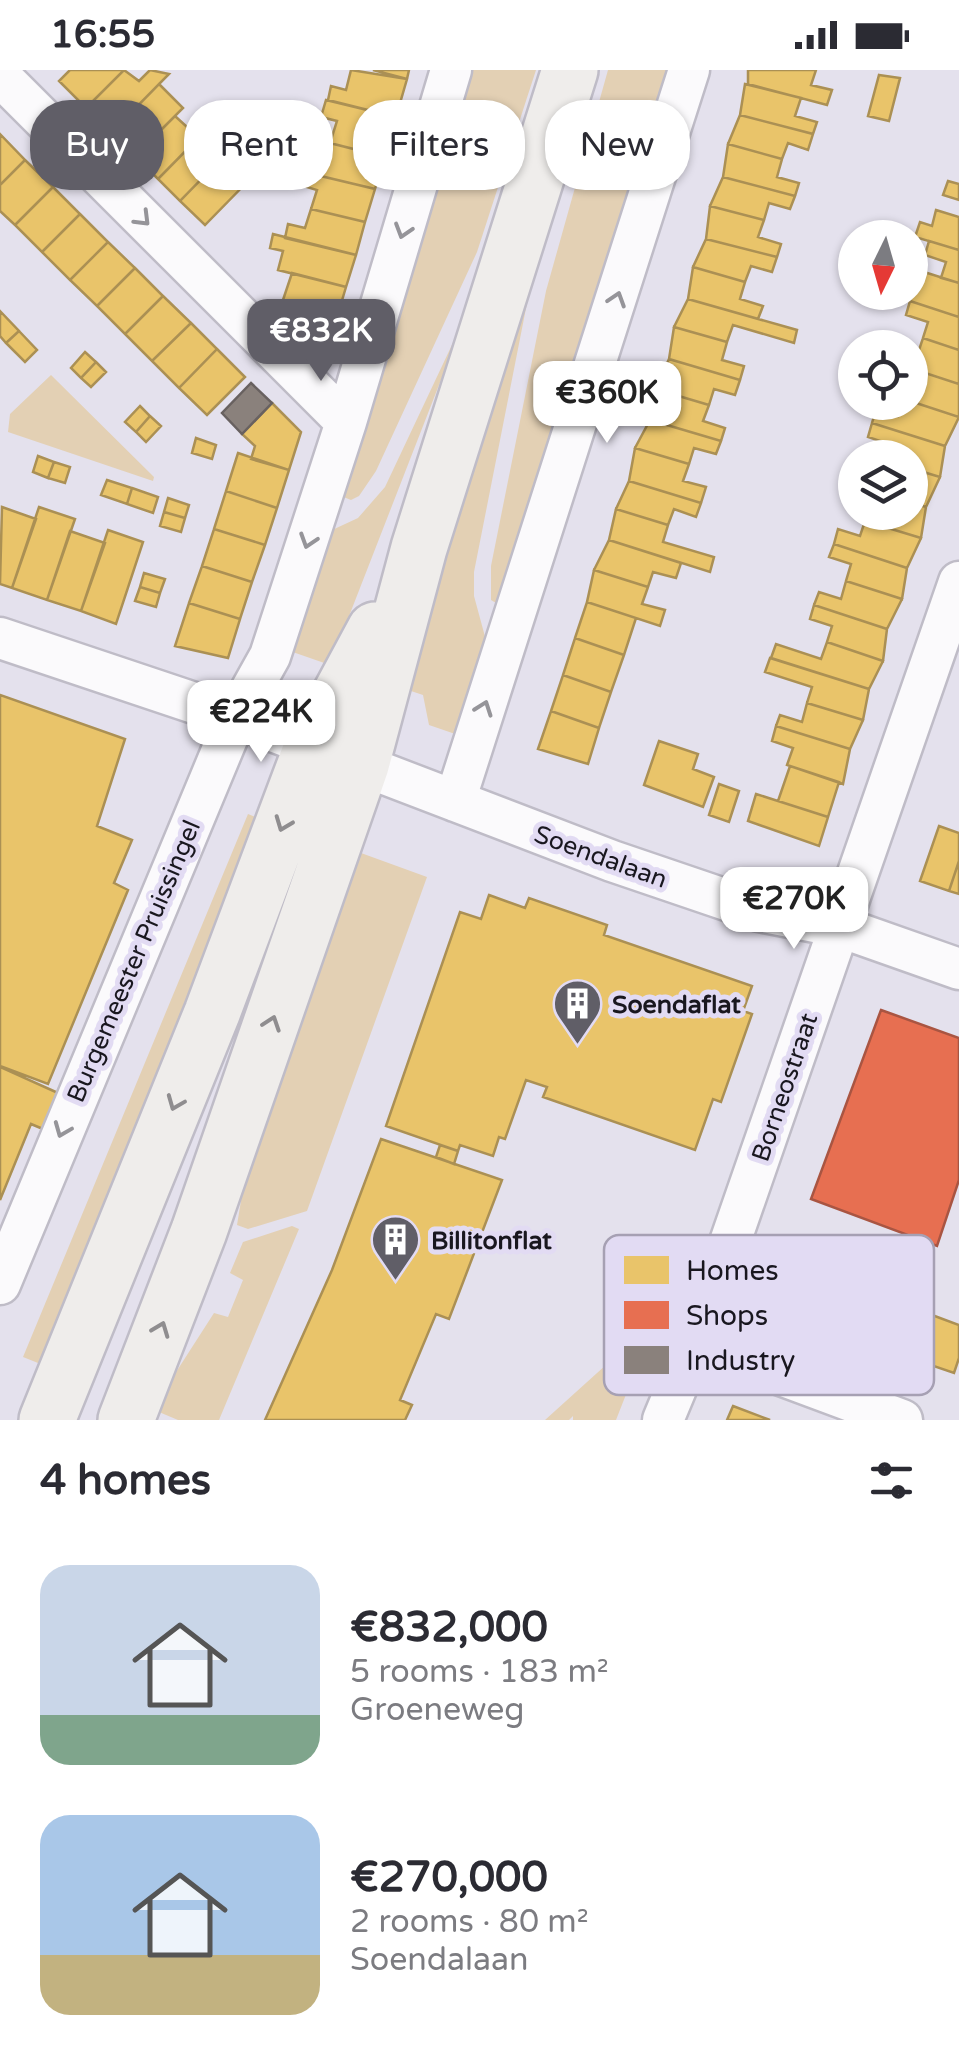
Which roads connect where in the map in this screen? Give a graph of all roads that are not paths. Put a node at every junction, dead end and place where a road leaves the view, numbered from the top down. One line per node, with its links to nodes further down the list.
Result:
1 (451, 70): 5 (street, Burgemeester Pruissingel, one-way to 5)
2 (570, 70): 9 (street)
3 (688, 70): 10 (street, one-way to 3)
4 (0, 76): 5 (street, one-way to 5)
5 (346, 422): 8 (street, Burgemeester Pruissingel, one-way to 8)
6 (959, 582): 11 (street, Borneostraat)
7 (0, 638): 8 (street, Soendalaan)
8 (236, 717): 9 (street, Soendalaan); 14 (street, Burgemeester Pruissingel, one-way to 14)
9 (337, 756): 10 (street, Soendalaan); 17 (street, one-way to 17); 18 (street, one-way to 9)
10 (455, 801): 11 (street, Soendalaan)
11 (840, 927): 12 (street, Soendalaan); 13 (street, Borneostraat)
12 (959, 970)
13 (732, 1235)
14 (0, 1284)
15 (673, 1395): 19 (street, Borneostraat)
16 (834, 1395): 20 (street)
17 (47, 1420)
18 (126, 1420)
19 (663, 1420)
20 (902, 1420)

